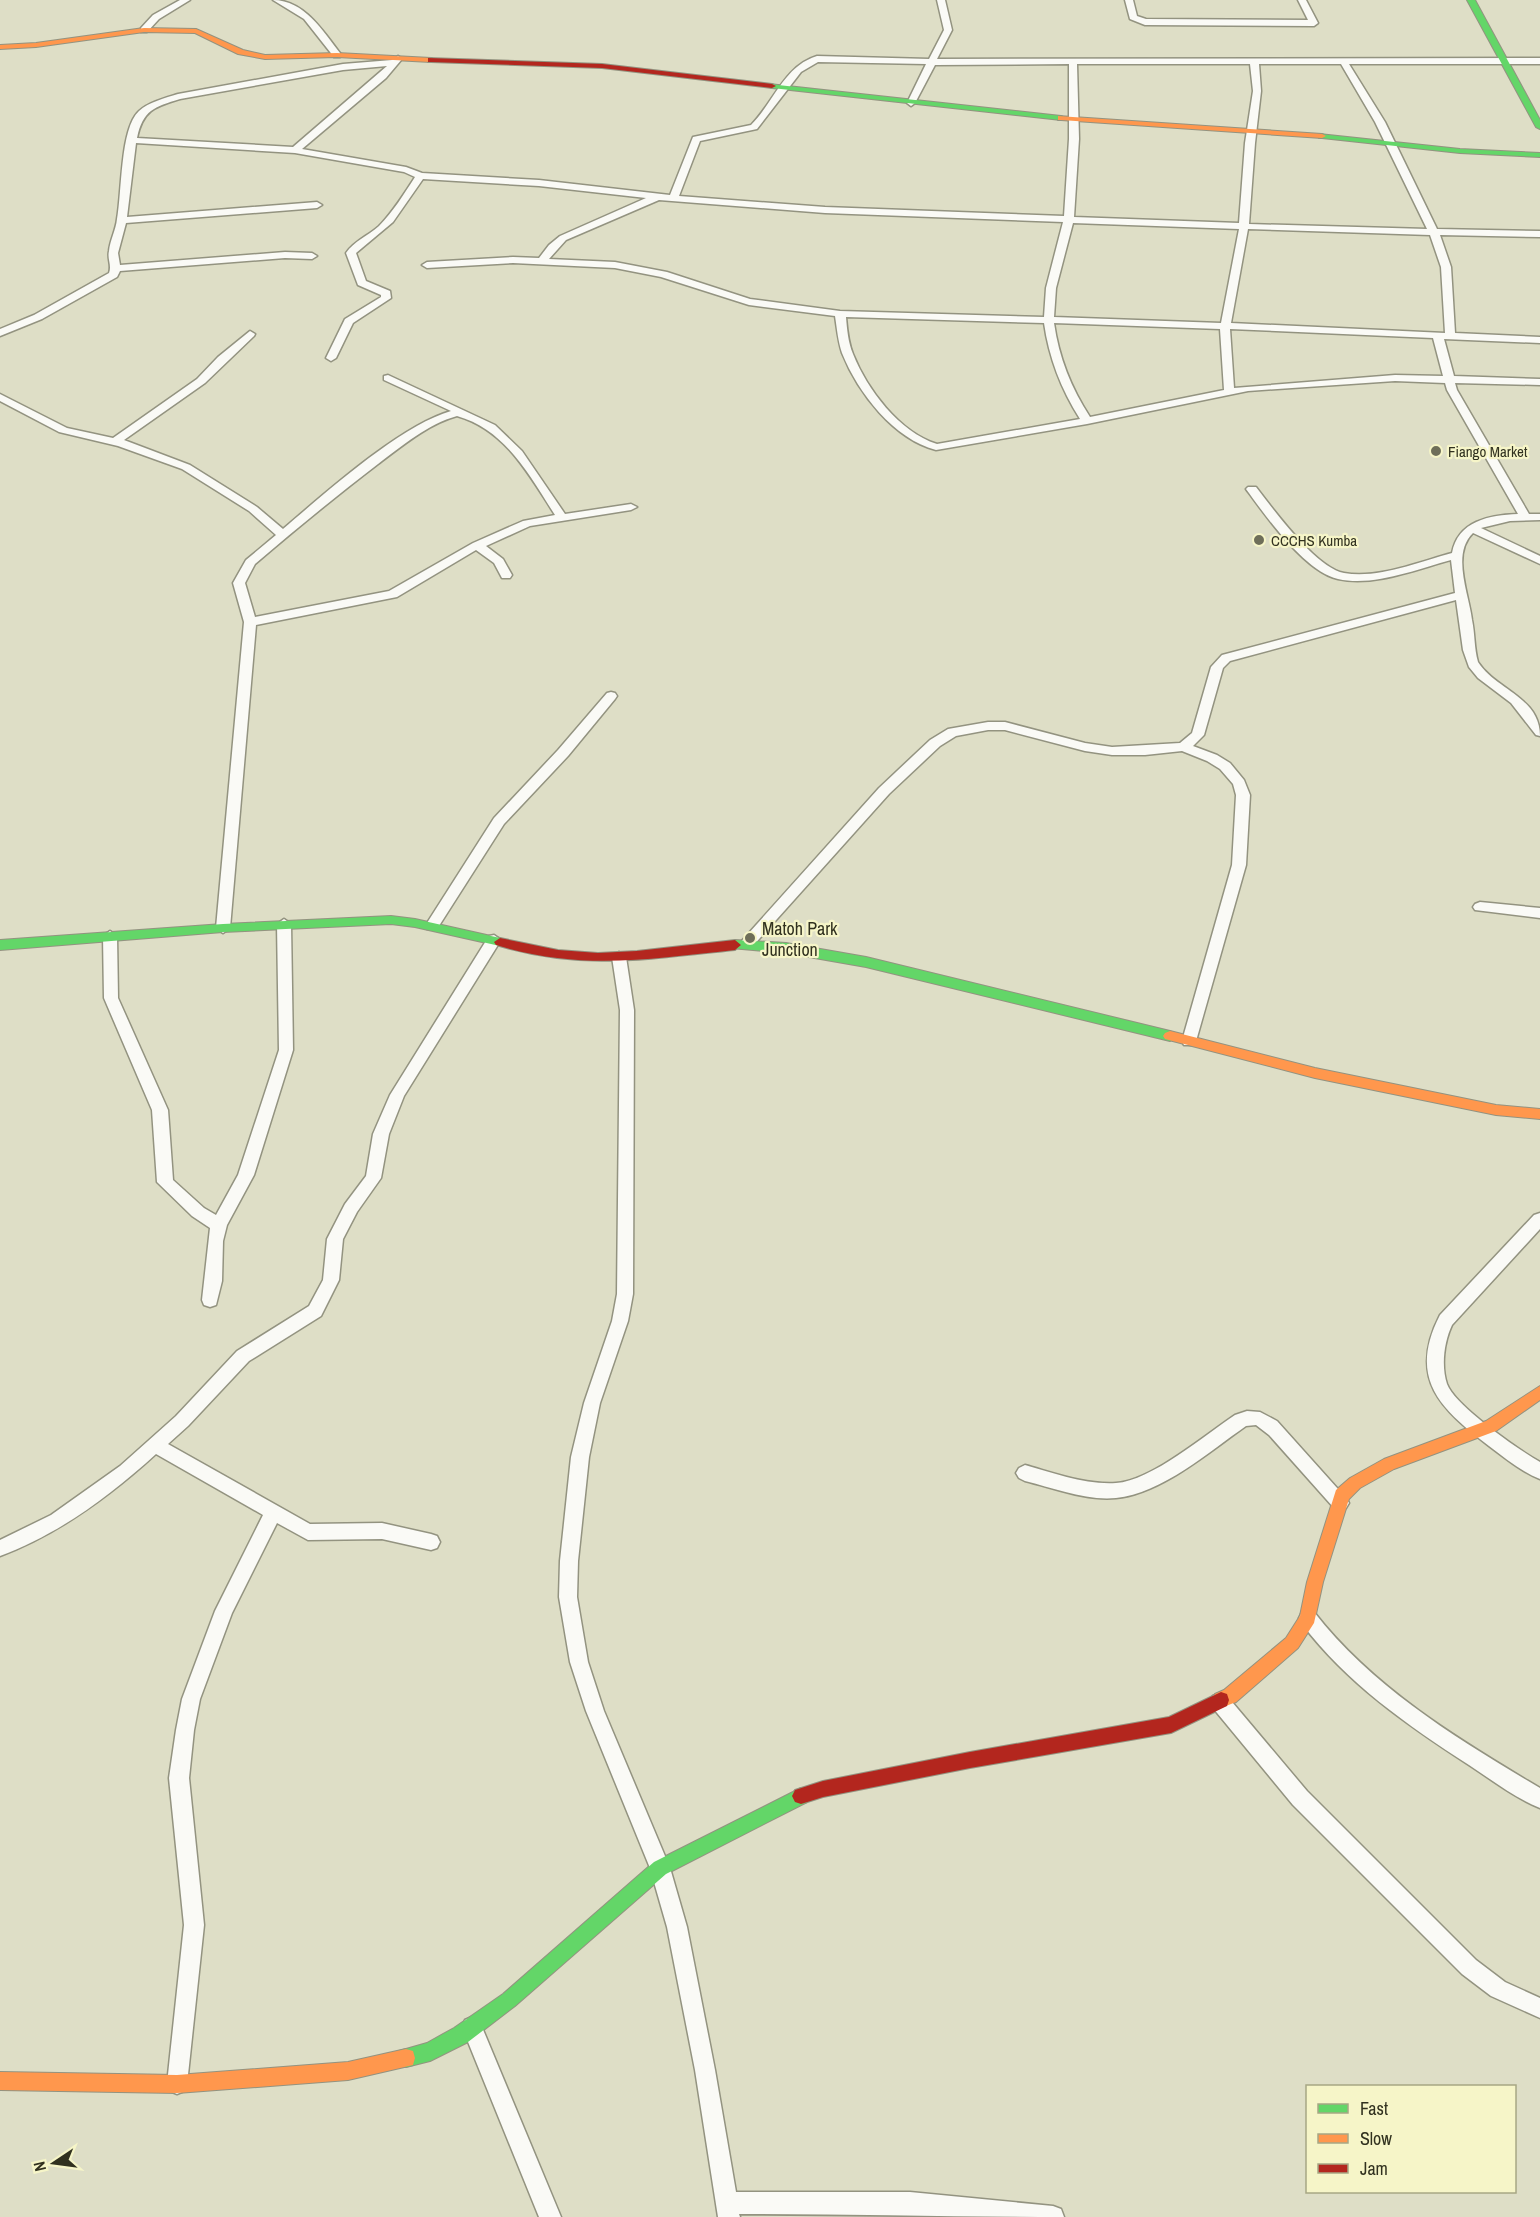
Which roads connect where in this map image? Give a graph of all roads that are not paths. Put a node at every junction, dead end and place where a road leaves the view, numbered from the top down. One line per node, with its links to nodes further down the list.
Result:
1 (186, 0): 7 (street)
2 (277, 0): 9 (street)
3 (941, 0): 13 (street)
4 (1129, 0): 5 (street)
5 (1302, 0)
6 (1471, 0): 16 (main road)
7 (144, 30): 8 (main road); 9 (main road)
8 (0, 47)
9 (337, 55): 10 (main road)
10 (396, 61): 17 (main road); 22 (street); 24 (street)
11 (1073, 61): 13 (street); 14 (street); 19 (street)
12 (1540, 61): 16 (street)
13 (931, 62): 17 (street); 18 (street)
14 (1254, 62): 15 (street); 21 (street)
15 (1344, 62): 16 (street); 23 (street)
16 (1505, 63): 20 (main road)
17 (783, 87): 18 (main road); 28 (street)
18 (911, 104): 19 (main road)
19 (1075, 119): 21 (main road); 31 (street)
20 (1540, 127)
21 (1251, 129): 23 (main road); 32 (street)
22 (132, 140): 24 (street); 30 (street)
23 (1388, 143): 25 (main road); 33 (street)
24 (295, 150): 26 (street)
25 (1540, 155)
26 (420, 176): 27 (street); 47 (street)
27 (659, 196): 28 (street); 36 (street)
28 (674, 197): 31 (street)
29 (317, 205): 30 (street)
30 (122, 219): 38 (street)
31 (1069, 219): 32 (street); 40 (street)
32 (1244, 226): 33 (street); 41 (street)
33 (1431, 232): 34 (street); 45 (street)
34 (1540, 234)
35 (312, 256): 38 (street)
36 (542, 261): 37 (street); 39 (street)
37 (427, 265)
38 (116, 268): 42 (street)
39 (840, 314): 40 (street); 54 (street)
40 (1048, 319): 41 (street); 54 (street)
41 (1225, 326): 44 (street); 51 (street)
42 (0, 333)
43 (250, 334): 55 (street)
44 (1438, 337): 45 (street); 49 (street)
45 (1450, 337): 46 (street)
46 (1540, 340)
47 (331, 358)
48 (388, 378): 53 (street)
49 (1448, 378): 50 (street); 51 (street); 59 (street)
50 (1540, 382)
51 (1229, 392): 54 (street)
52 (0, 397): 55 (street)
53 (458, 413): 58 (street); 62 (street)
54 (1087, 422)
55 (115, 442): 62 (street)
56 (1252, 489): 64 (street)
57 (631, 507): 58 (street)
58 (561, 516): 63 (street)
59 (1525, 517): 60 (street); 61 (street)
60 (1540, 517)
61 (1471, 528): 64 (street); 65 (street)
62 (283, 535): 68 (street)
63 (477, 545): 66 (street); 68 (street)
64 (1456, 555): 67 (street)
65 (1540, 560)
66 (506, 575)
67 (1461, 595): 70 (street); 71 (street)
68 (250, 622): 76 (street)
69 (611, 696): 75 (street)
70 (1540, 732)
71 (1183, 747): 79 (street); 82 (street)
72 (1480, 907): 73 (street)
73 (1540, 914)
74 (284, 924): 75 (main road); 76 (main road); 85 (street)
75 (432, 927): 78 (main road)
76 (223, 928): 77 (main road)
77 (110, 936): 80 (main road); 85 (street)
78 (494, 940): 81 (main road); 89 (street)
79 (746, 944): 81 (main road); 82 (main road)
80 (0, 945)
81 (619, 957): 99 (street)
82 (1189, 1041): 83 (main road)
83 (1538, 1118)
84 (1540, 1219): 88 (street)
85 (219, 1225): 86 (street)
86 (210, 1300)
87 (1540, 1392): 88 (main road)
88 (1482, 1430): 90 (street); 92 (main road)
89 (155, 1444): 93 (street); 95 (street)
90 (1540, 1471)
91 (1025, 1473): 92 (street)
92 (1340, 1503): 96 (main road)
93 (273, 1513): 94 (street); 103 (street)
94 (431, 1542)
95 (0, 1548)
96 (1308, 1618): 97 (main road); 98 (street)
97 (1220, 1702): 99 (main road); 100 (street)
98 (1540, 1799)
99 (660, 1868): 101 (main road); 104 (street)
100 (1540, 2008)
101 (472, 2027): 103 (main road); 105 (street)
102 (0, 2081): 103 (main road)
103 (177, 2084)
104 (728, 2210): 106 (street)
105 (550, 2217)
106 (1053, 2217)

